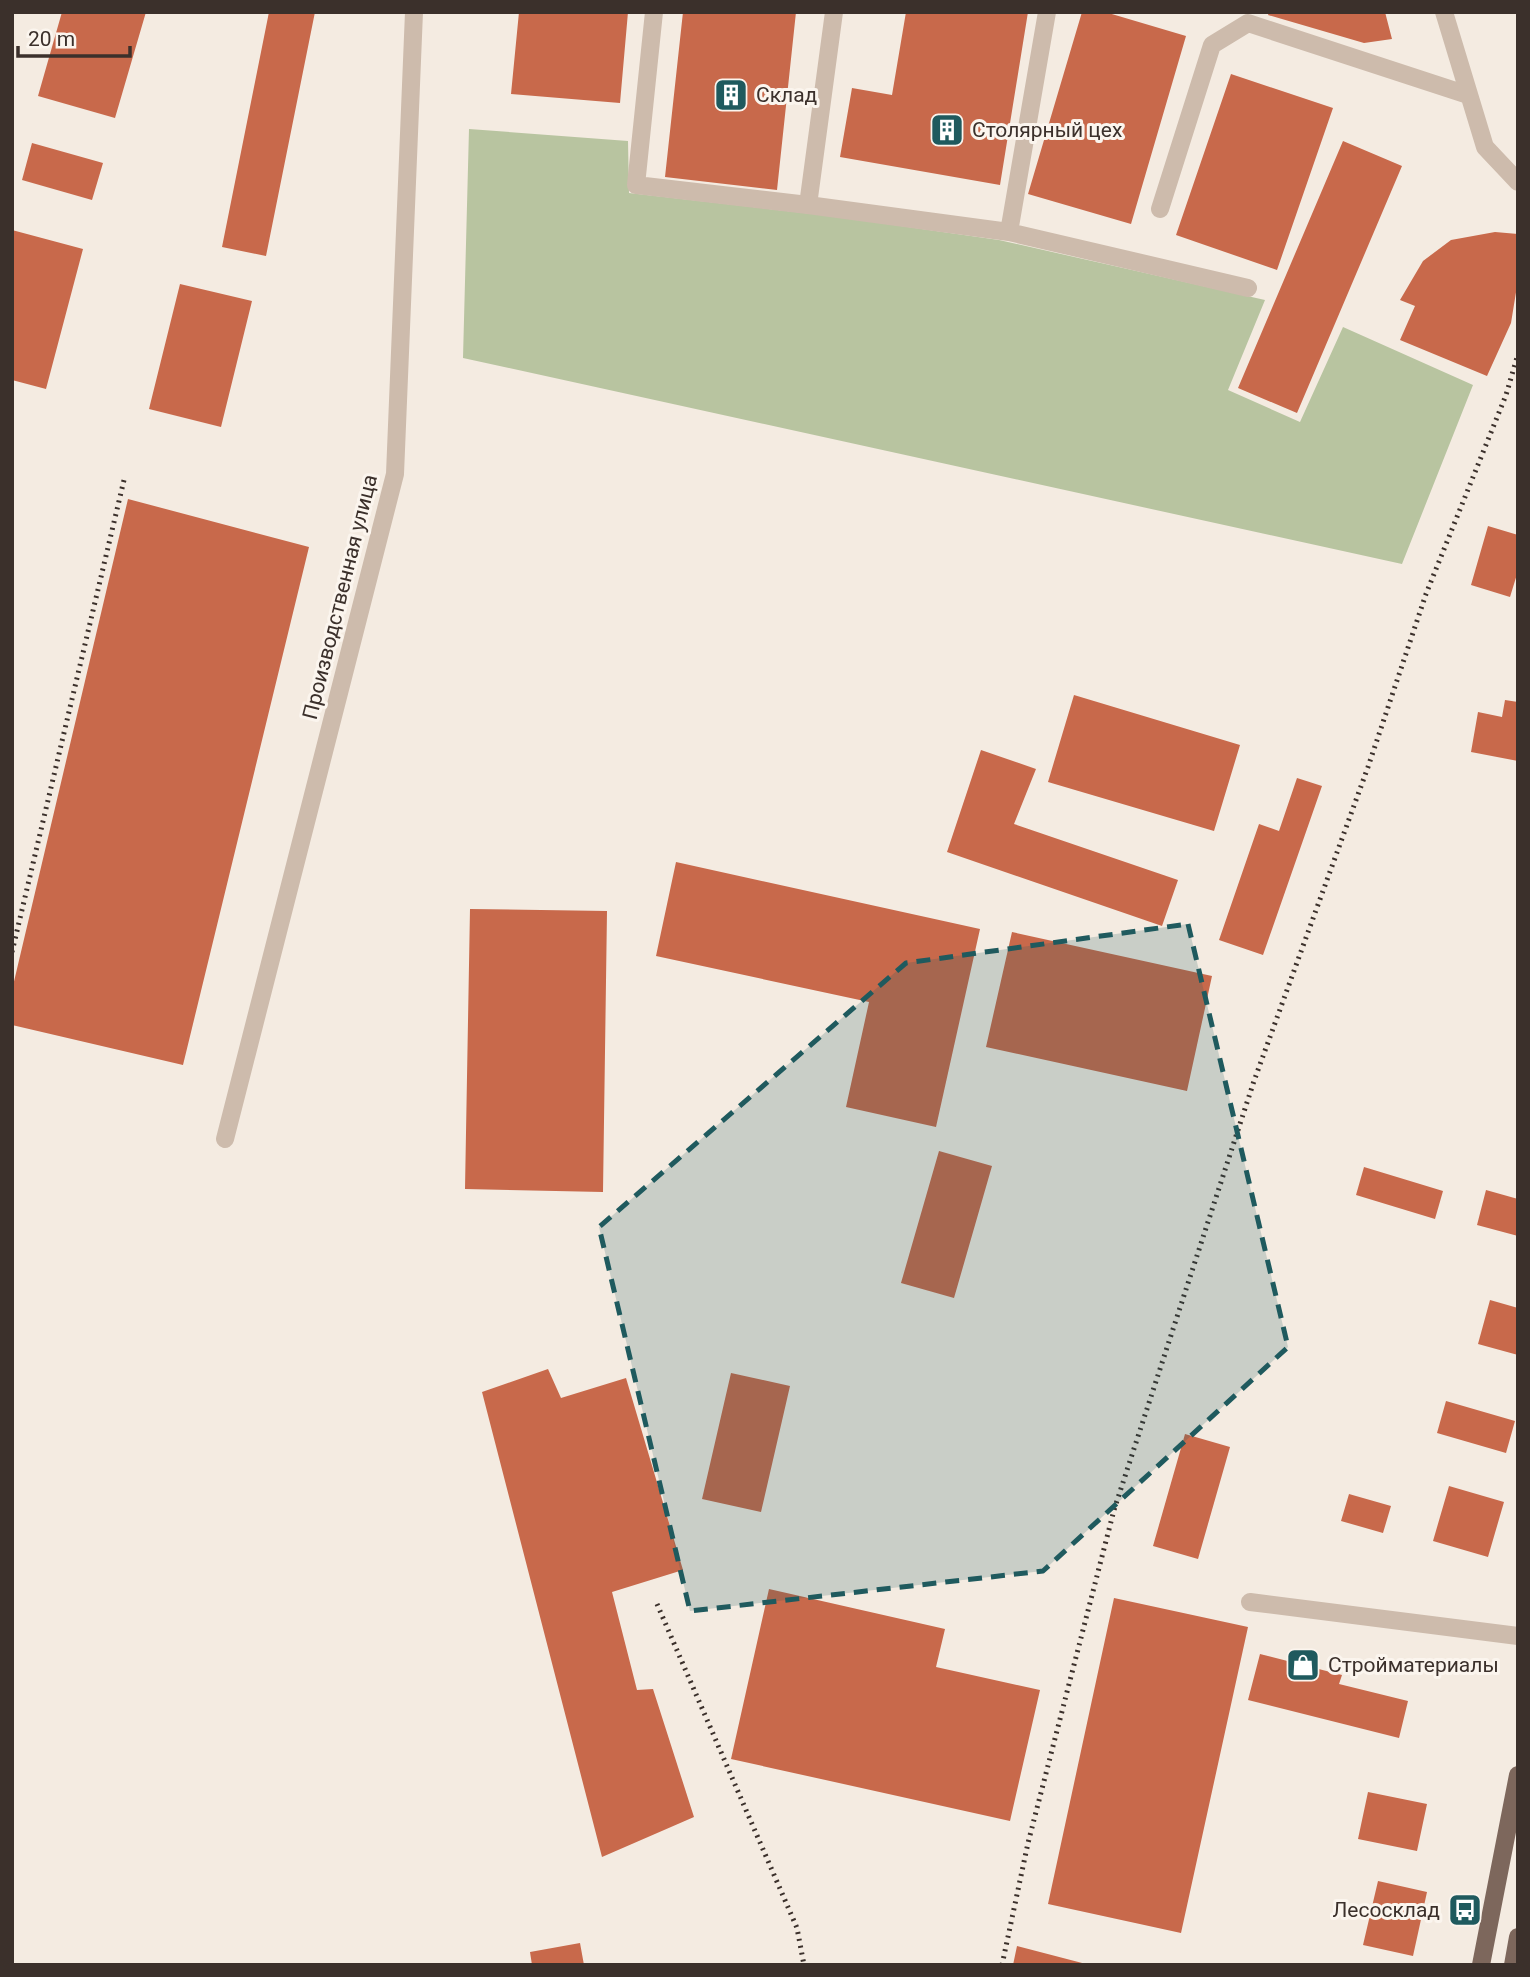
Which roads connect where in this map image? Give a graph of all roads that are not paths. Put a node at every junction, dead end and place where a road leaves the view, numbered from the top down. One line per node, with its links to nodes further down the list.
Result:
1 (414, 12): 12 (street, Производственная улица)
2 (654, 12): 8 (street)
3 (834, 12): 8 (street)
4 (1047, 12): 10 (street)
5 (1444, 12): 6 (street)
6 (1468, 95): 7 (street); 9 (street)
7 (1518, 182)
8 (808, 205): 10 (street)
9 (1160, 209)
10 (1009, 232): 11 (street)
11 (1248, 288)
12 (225, 1139)
13 (1250, 1602): 14 (street)
14 (1518, 1636)
15 (1518, 1775): 17 (main road)
16 (1518, 1937): 18 (main road)
17 (1481, 1965)
18 (1513, 1965)

